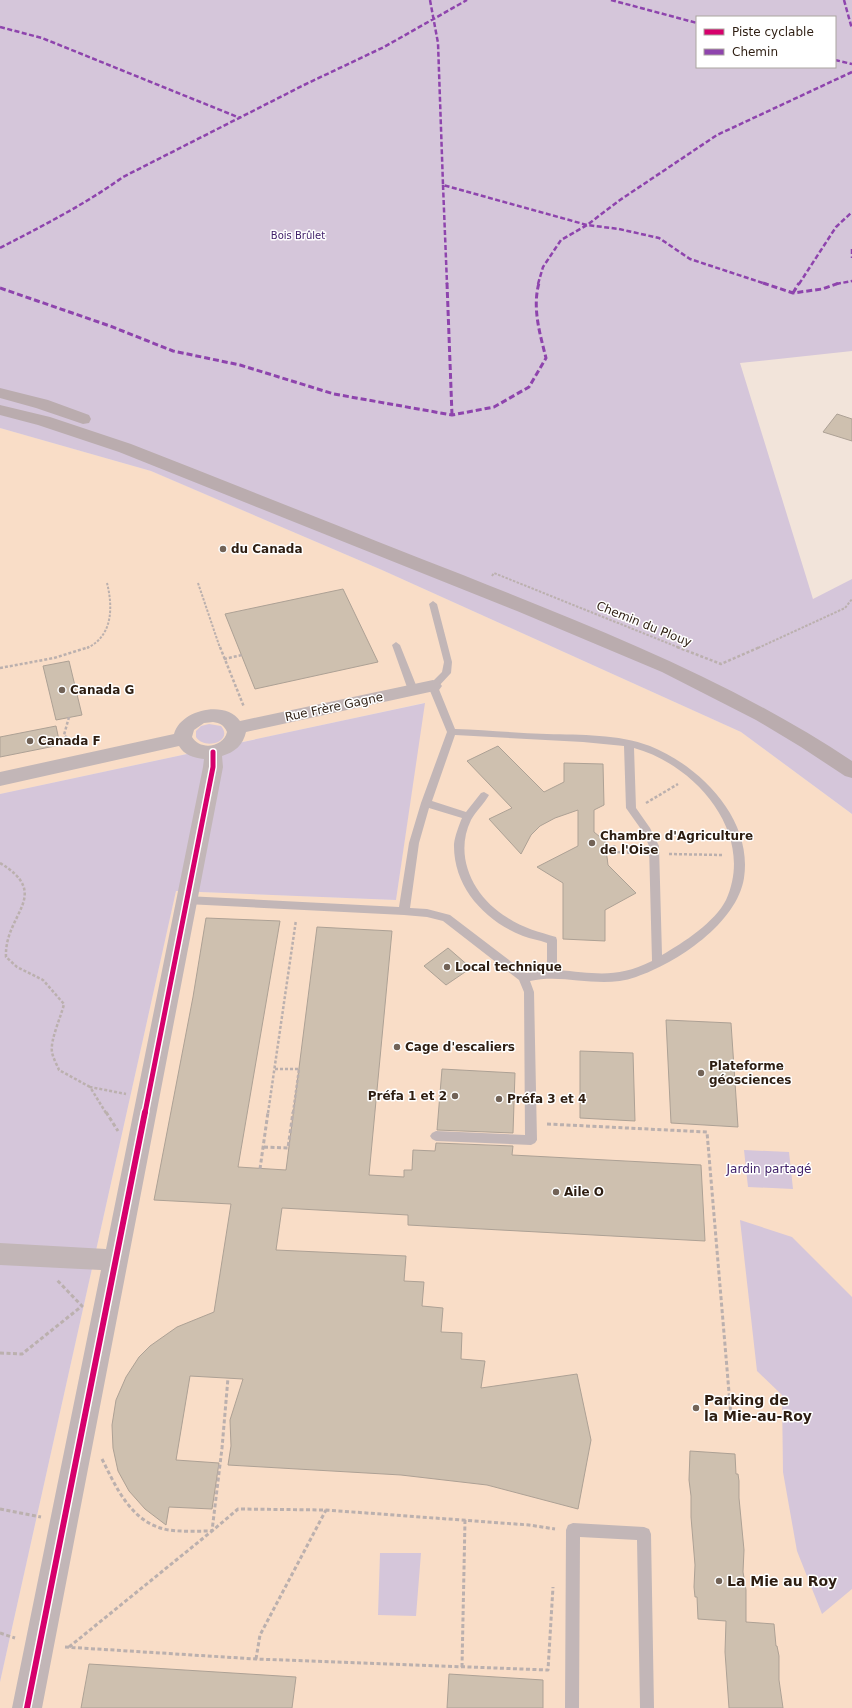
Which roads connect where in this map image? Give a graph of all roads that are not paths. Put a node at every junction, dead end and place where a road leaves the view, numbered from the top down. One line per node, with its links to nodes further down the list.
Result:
1 (0, 393): 4 (main road)
2 (0, 398): 4 (main road)
3 (0, 410): 15 (main road)
4 (128, 437): 14 (main road)
5 (433, 604): 7 (lane)
6 (396, 645): 8 (lane)
7 (433, 686): 8 (street, Rue Frère Gagne); 10 (lane)
8 (413, 690): 9 (street, Rue Frère Gagne)
9 (236, 728): 11 (street); 13 (street)
10 (452, 732): 12 (lane); 18 (lane)
11 (183, 739): 13 (street); 16 (street)
12 (630, 744): 22 (lane); 22 (lane)
13 (213, 752): 20 (street)
14 (852, 755)
15 (852, 771)
16 (0, 779)
17 (484, 795): 19 (lane)
18 (426, 803): 19 (lane); 21 (lane)
19 (468, 816): 23 (lane)
20 (186, 900): 21 (lane); 27 (street)
21 (404, 911): 24 (lane)
22 (657, 963): 23 (lane)
23 (552, 975): 24 (lane)
24 (524, 978): 25 (lane)
25 (436, 1136)
26 (0, 1254): 27 (street)
27 (115, 1260): 28 (street)
28 (26, 1708)
29 (572, 1708): 30 (lane)
30 (647, 1708)

